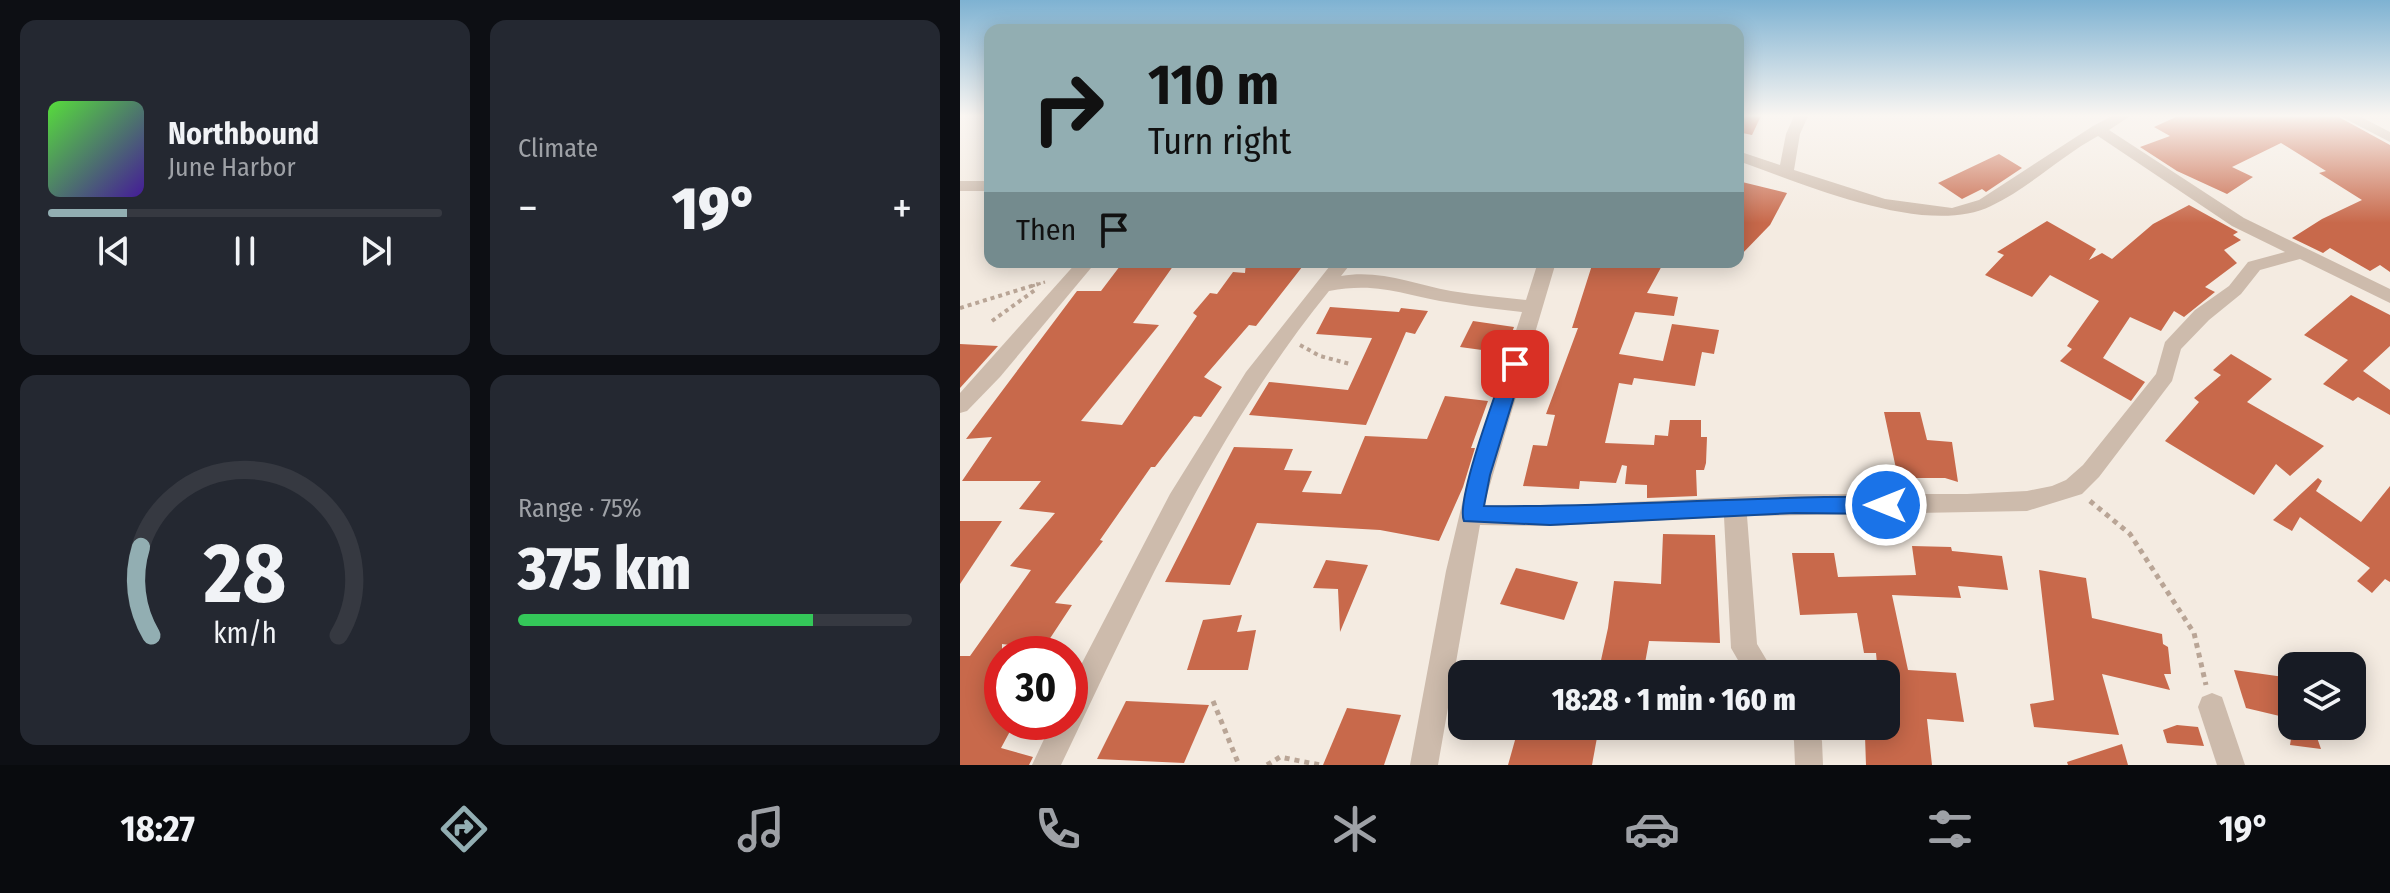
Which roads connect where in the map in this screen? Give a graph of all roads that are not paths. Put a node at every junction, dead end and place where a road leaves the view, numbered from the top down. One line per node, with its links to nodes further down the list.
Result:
1 (1790, 152): 5 (street)
2 (2064, 152): 5 (street)
3 (2132, 152): 8 (street)
4 (1744, 158): 5 (street)
5 (1786, 174)
6 (960, 186): 7 (street)
7 (984, 186)
8 (2299, 254): 13 (street); 17 (street)
9 (1081, 268): 16 (street)
10 (1338, 268): 12 (street)
11 (1545, 268): 15 (street)
12 (1323, 286): 15 (street); 20 (street)
13 (2381, 288): 14 (street)
14 (2390, 297)
15 (1531, 307): 18 (street)
16 (960, 405)
17 (1735, 507): 18 (street); 19 (street)
18 (1472, 515): 25 (street)
19 (1752, 660)
20 (1088, 678)
21 (2212, 707): 27 (street)
22 (1058, 740): 24 (street)
23 (1808, 740): 26 (street)
24 (1046, 765)
25 (1424, 765)
26 (1809, 765)
27 (2231, 765)

